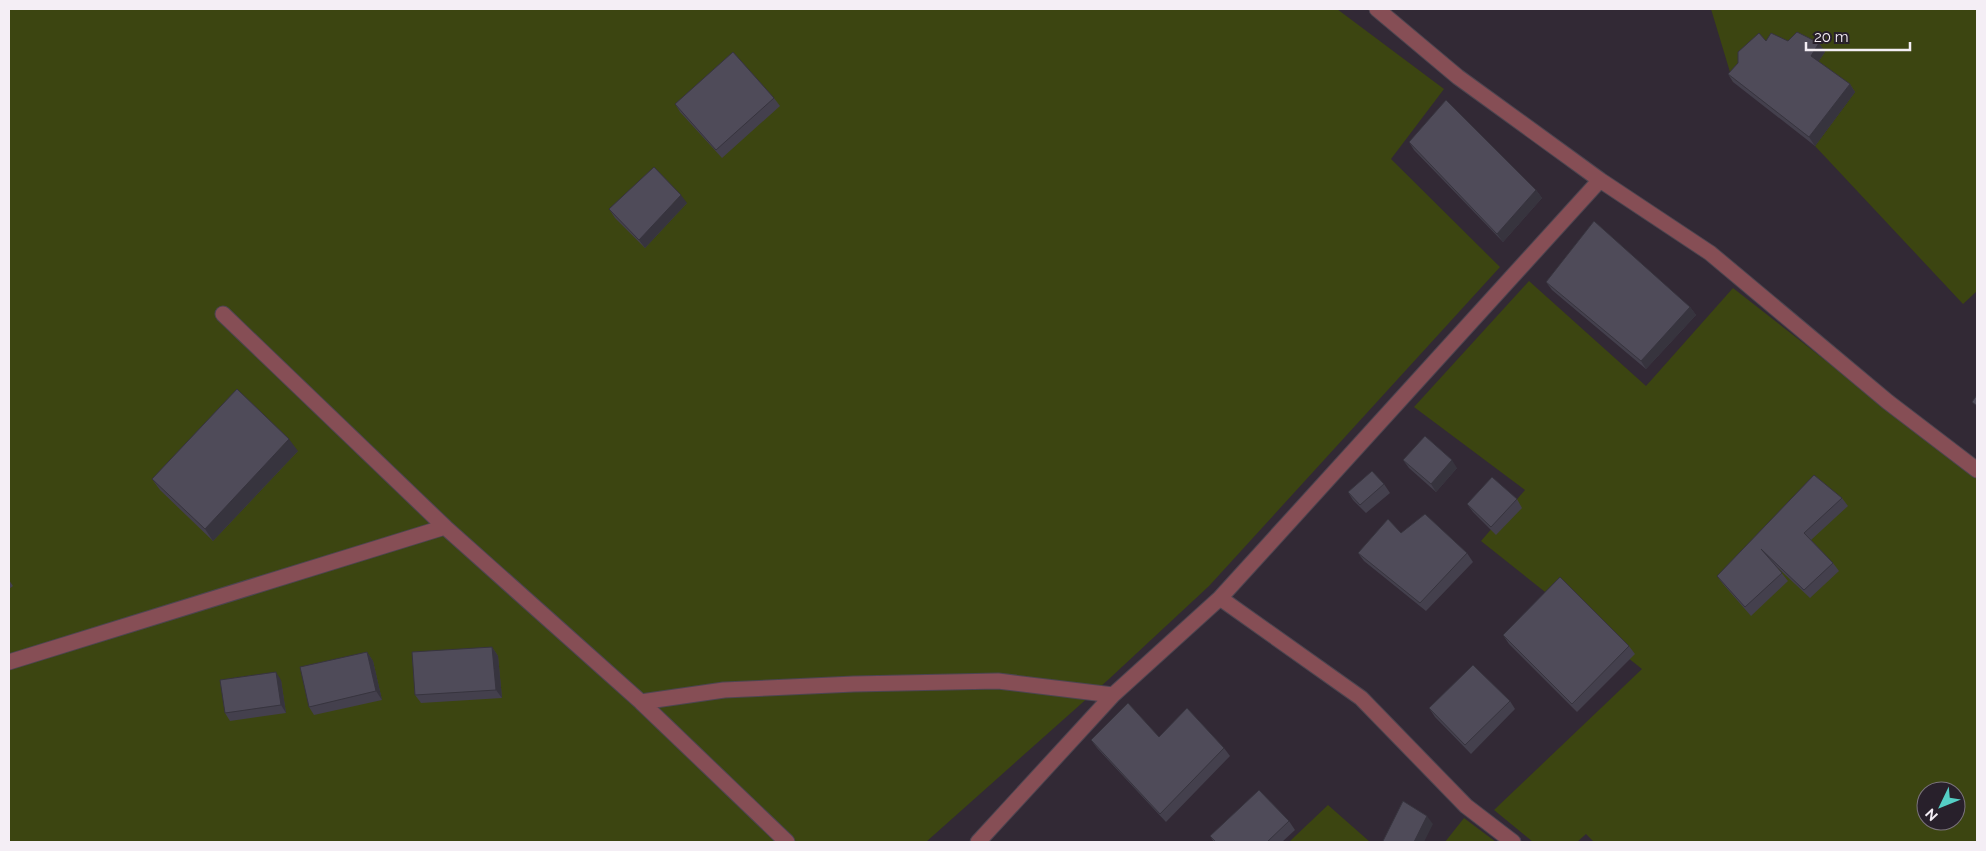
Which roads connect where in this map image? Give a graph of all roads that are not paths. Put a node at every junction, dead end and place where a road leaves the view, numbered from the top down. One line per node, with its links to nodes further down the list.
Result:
1 (1377, 9): 2 (street)
2 (1600, 180): 4 (street); 6 (street)
3 (223, 314): 5 (street)
4 (1977, 470)
5 (445, 527): 7 (street); 9 (street)
6 (1220, 598): 8 (street); 12 (street)
7 (9, 662)
8 (1113, 695): 9 (street); 11 (street)
9 (641, 702): 10 (street)
10 (787, 842)
11 (978, 842)
12 (1513, 842)

